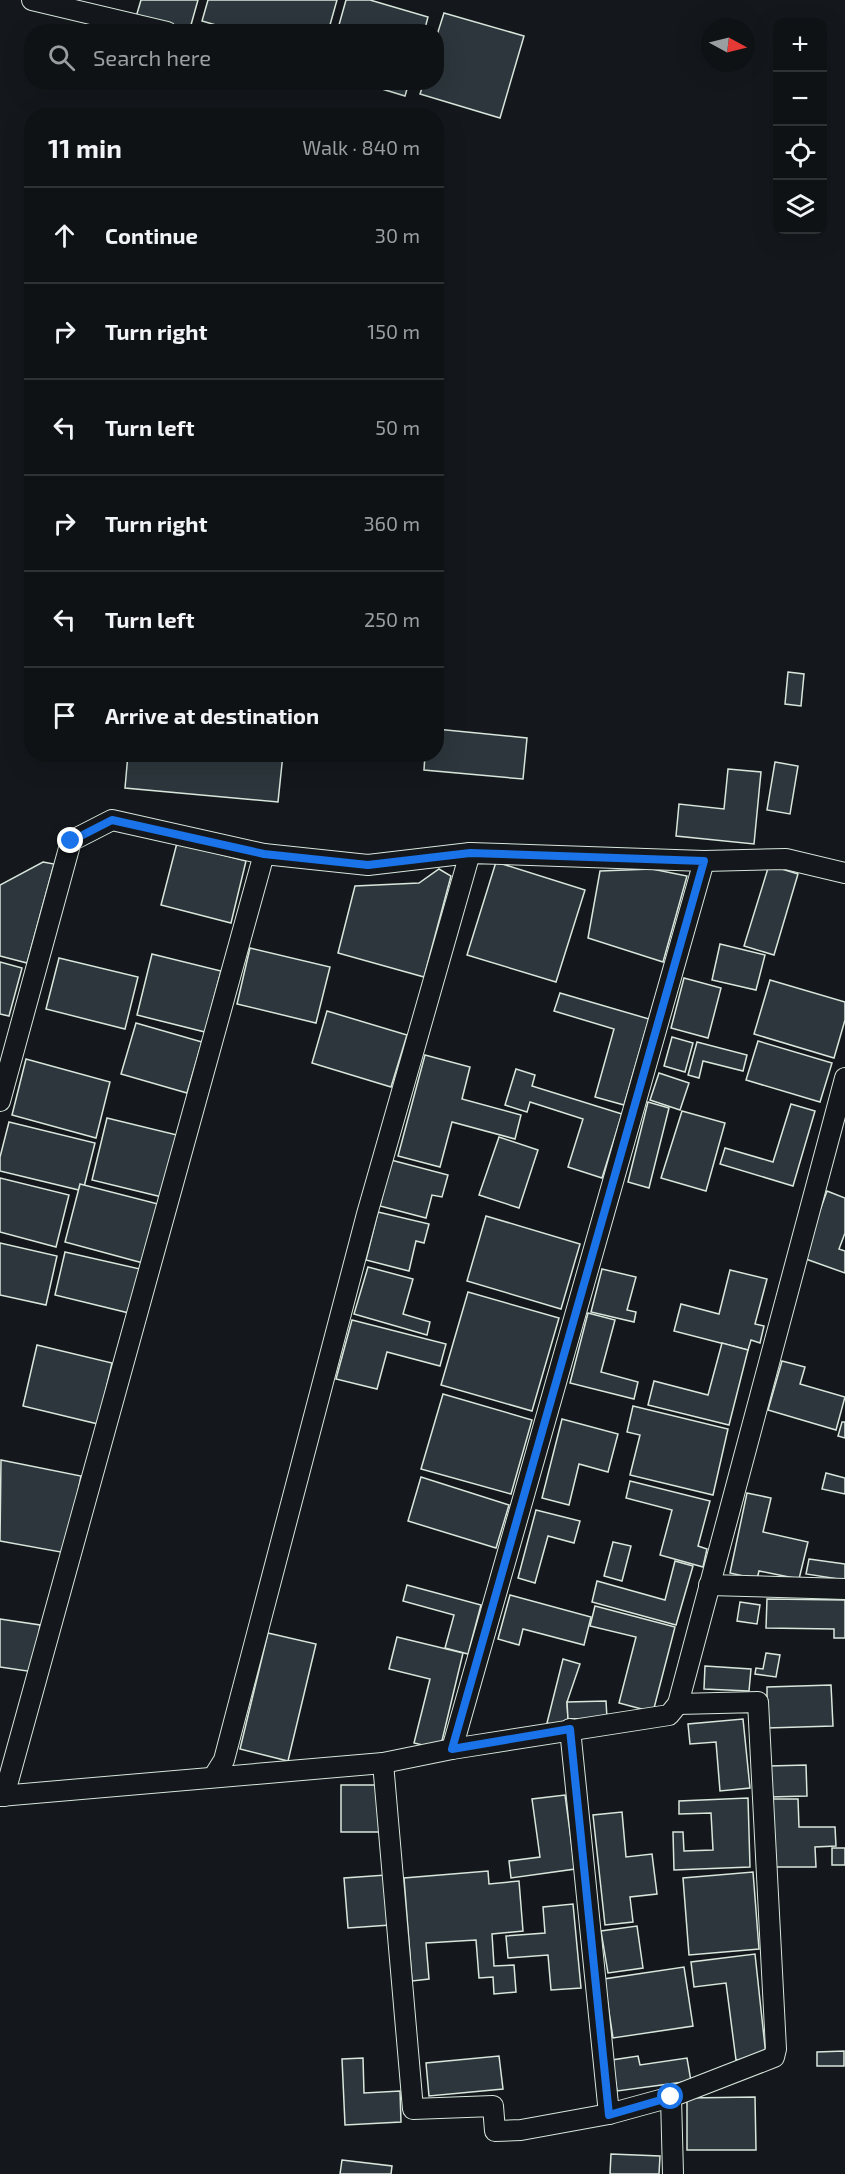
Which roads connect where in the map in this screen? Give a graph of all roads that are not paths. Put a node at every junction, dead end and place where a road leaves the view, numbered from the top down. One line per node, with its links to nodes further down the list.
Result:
1 (32, 0): 2 (street)
2 (133, 24)
3 (470, 853): 4 (street); 5 (street); 15 (street)
4 (264, 854): 8 (street); 16 (street)
5 (704, 861): 6 (street); 13 (street)
6 (845, 873)
7 (845, 1078): 9 (street)
8 (0, 1101)
9 (710, 1585): 10 (street); 11 (street)
10 (845, 1589)
11 (678, 1704): 12 (street); 17 (street)
12 (570, 1729): 13 (street); 18 (street)
13 (452, 1749): 14 (street)
14 (383, 1763): 15 (street); 18 (street)
15 (214, 1776): 16 (street)
16 (2, 1796)
17 (671, 2097): 18 (street); 19 (street)
18 (609, 2115)
19 (674, 2174)

